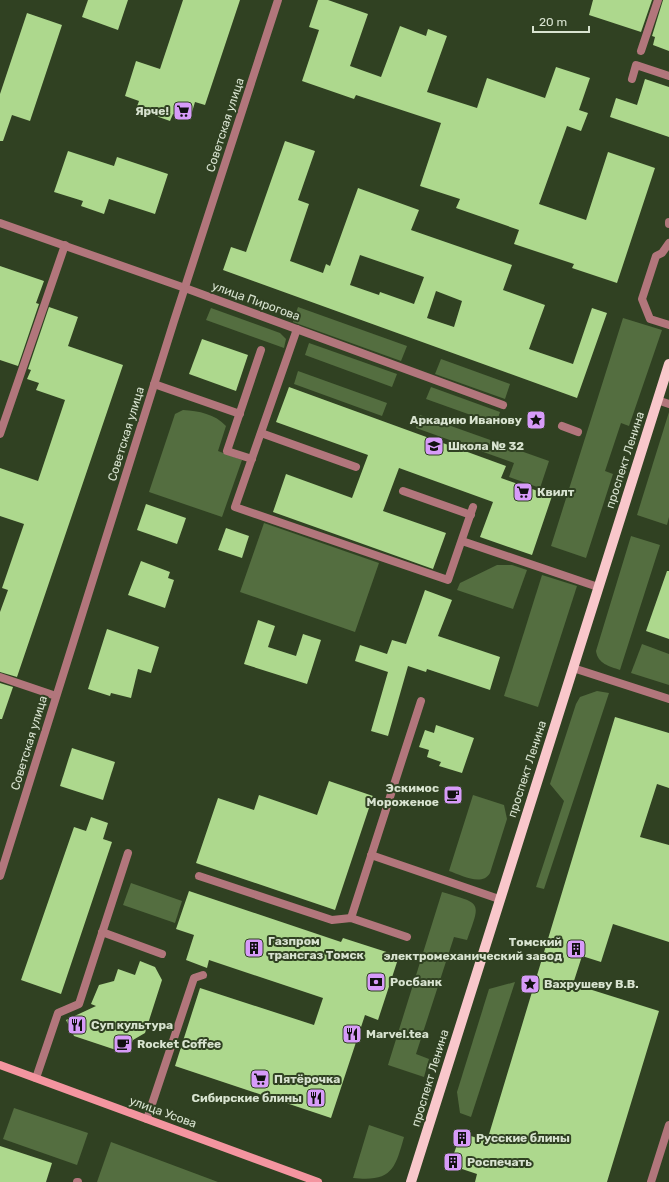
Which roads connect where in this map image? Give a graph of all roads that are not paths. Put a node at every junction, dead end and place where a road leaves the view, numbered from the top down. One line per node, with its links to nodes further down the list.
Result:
1 (278, 0): 9 (street, Советская улица)
2 (658, 0): 3 (street)
3 (641, 51)
4 (669, 76): 5 (street)
5 (632, 79)
6 (0, 223): 8 (street, улица Пирогова)
7 (669, 243): 10 (street)
8 (65, 245): 9 (street, улица Пирогова); 21 (street)
9 (185, 288): 11 (street, улица Пирогова); 14 (street, Советская улица)
10 (669, 325)
11 (297, 329): 17 (street, улица Пирогова); 22 (street)
12 (261, 350): 18 (street)
13 (669, 364): 15 (main road, проспект Ленина)
14 (154, 384): 18 (street); 30 (street, Советская улица)
15 (658, 400): 16 (street); 27 (main road, проспект Ленина)
16 (669, 404)
17 (503, 405)
18 (240, 414): 23 (street)
19 (562, 426): 20 (street)
20 (578, 432)
21 (0, 433)
22 (261, 433): 23 (street); 24 (street)
23 (252, 459): 26 (street)
24 (356, 467)
25 (403, 491): 26 (street)
26 (462, 541): 27 (street)
27 (598, 588): 28 (main road, проспект Ленина)
28 (573, 668): 31 (street); 37 (main road, проспект Ленина)
29 (0, 677): 30 (street)
30 (56, 696): 35 (street, Советская улица)
31 (669, 699)
32 (421, 701): 34 (street)
33 (128, 854): 39 (street)
34 (371, 855): 37 (street); 38 (street)
35 (0, 876)
36 (199, 876): 38 (street)
37 (499, 899): 48 (main road, проспект Ленина)
38 (351, 918): 40 (street)
39 (102, 932): 41 (street); 44 (street)
40 (407, 937)
41 (162, 954)
42 (203, 975): 45 (street)
43 (0, 1065): 44 (main road, улица Усова)
44 (36, 1078): 45 (main road, улица Усова)
45 (147, 1119): 47 (main road, улица Усова)
46 (669, 1125): 49 (street)
47 (318, 1182)
48 (411, 1182)
49 (650, 1182)

